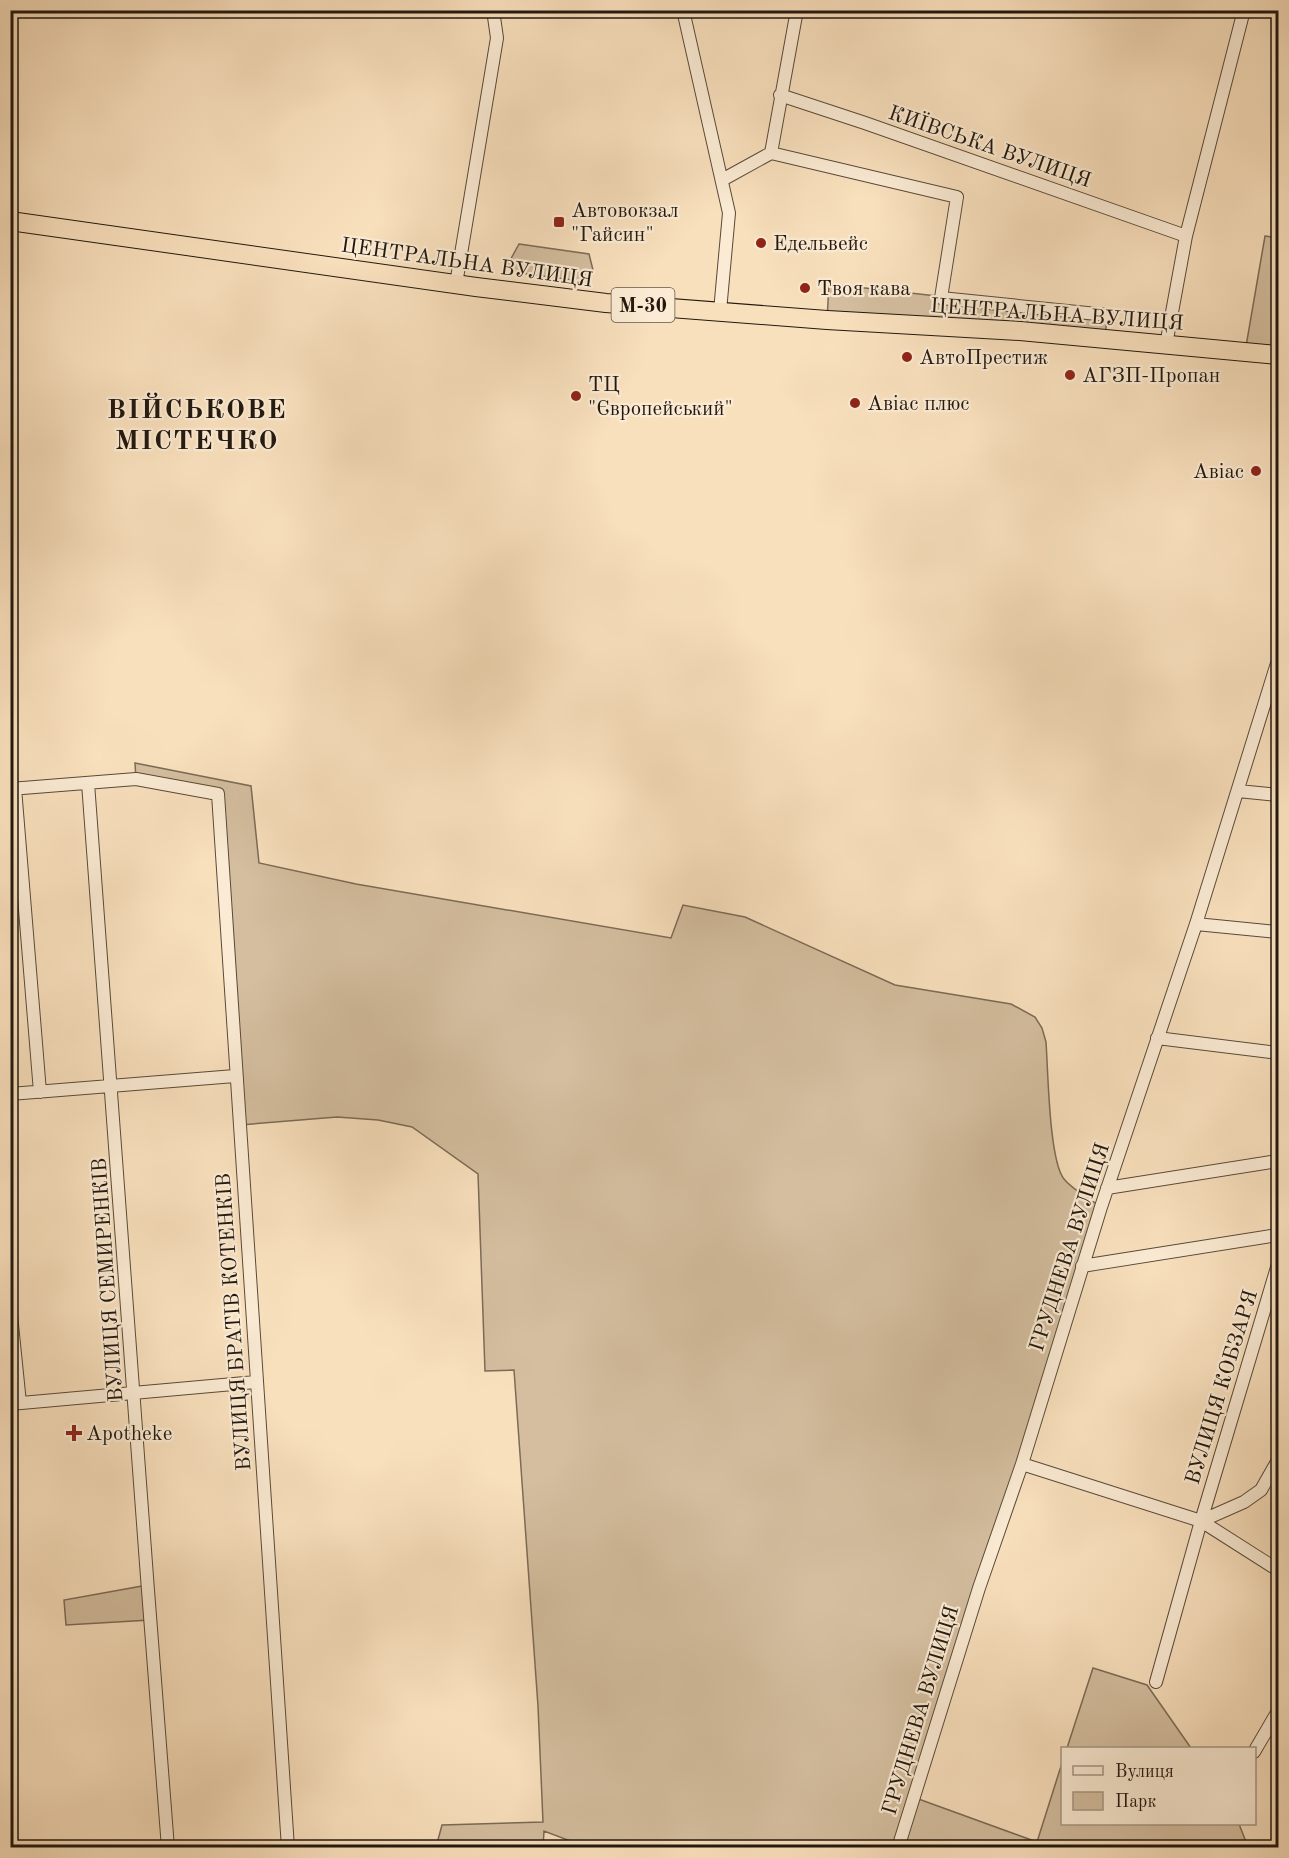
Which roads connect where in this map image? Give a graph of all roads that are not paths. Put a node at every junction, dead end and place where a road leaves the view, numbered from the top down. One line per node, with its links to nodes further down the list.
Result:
1 (493, 10): 10 (street)
2 (683, 10): 7 (street)
3 (797, 10): 5 (street)
4 (1244, 10): 9 (street)
5 (780, 95): 6 (street); 9 (street, КИЇВСЬКА ВУЛИЦЯ)
6 (771, 153): 7 (street); 12 (street)
7 (722, 180): 11 (street)
8 (10, 221): 10 (highway, ЦЕНТРАЛЬНА ВУЛИЦЯ / М-30)
9 (1186, 236): 13 (street)
10 (456, 284): 11 (highway, ЦЕНТРАЛЬНА ВУЛИЦЯ / М-30)
11 (720, 310): 13 (highway, ЦЕНТРАЛЬНА ВУЛИЦЯ / М-30)
12 (1107, 315)
13 (1166, 345): 14 (highway, ЦЕНТРАЛЬНА ВУЛИЦЯ / М-30)
14 (1278, 355)
15 (1278, 660): 16 (street, ГРУДНЕВА ВУЛИЦЯ)
16 (1276, 677): 19 (street, ГРУДНЕВА ВУЛИЦЯ)
17 (88, 783): 18 (street); 25 (street, ВУЛИЦЯ БРАТІВ КОТЕНКІВ); 26 (street, ВУЛИЦЯ СЕМИРЕНКІВ)
18 (13, 788): 27 (street)
19 (1238, 790): 20 (street); 21 (street, ГРУДНЕВА ВУЛИЦЯ)
20 (1278, 795)
21 (1196, 924): 22 (street); 23 (street, ГРУДНЕВА ВУЛИЦЯ)
22 (1278, 932)
23 (1157, 1038): 24 (street); 30 (street, ГРУДНЕВА ВУЛИЦЯ)
24 (1278, 1053)
25 (235, 1076): 26 (street); 35 (street, ВУЛИЦЯ БРАТІВ КОТЕНКІВ)
26 (112, 1086): 27 (street); 36 (street, ВУЛИЦЯ СЕМИРЕНКІВ)
27 (40, 1092): 28 (street)
28 (10, 1094)
29 (1278, 1161): 30 (street)
30 (1107, 1188): 33 (street, ГРУДНЕВА ВУЛИЦЯ)
31 (1278, 1235): 33 (street)
32 (1278, 1264): 40 (street, ВУЛИЦЯ КОБЗАРЯ)
33 (1082, 1266): 39 (street, ГРУДНЕВА ВУЛИЦЯ)
34 (10, 1305): 37 (street)
35 (256, 1382): 36 (street); 46 (street, ВУЛИЦЯ БРАТІВ КОТЕНКІВ)
36 (134, 1393): 37 (street); 45 (street, ВУЛИЦЯ СЕМИРЕНКІВ)
37 (15, 1403)
38 (1278, 1460): 40 (street, ВУЛИЦЯ КОБЗАРЯ)
39 (1022, 1464): 40 (street); 47 (street, ГРУДНЕВА ВУЛИЦЯ)
40 (1201, 1521): 41 (street); 42 (street, ВУЛИЦЯ КОБЗАРЯ)
41 (1278, 1570)
42 (1156, 1682)
43 (1278, 1711): 44 (street)
44 (1256, 1749)
45 (168, 1848)
46 (288, 1848)
47 (898, 1848)

